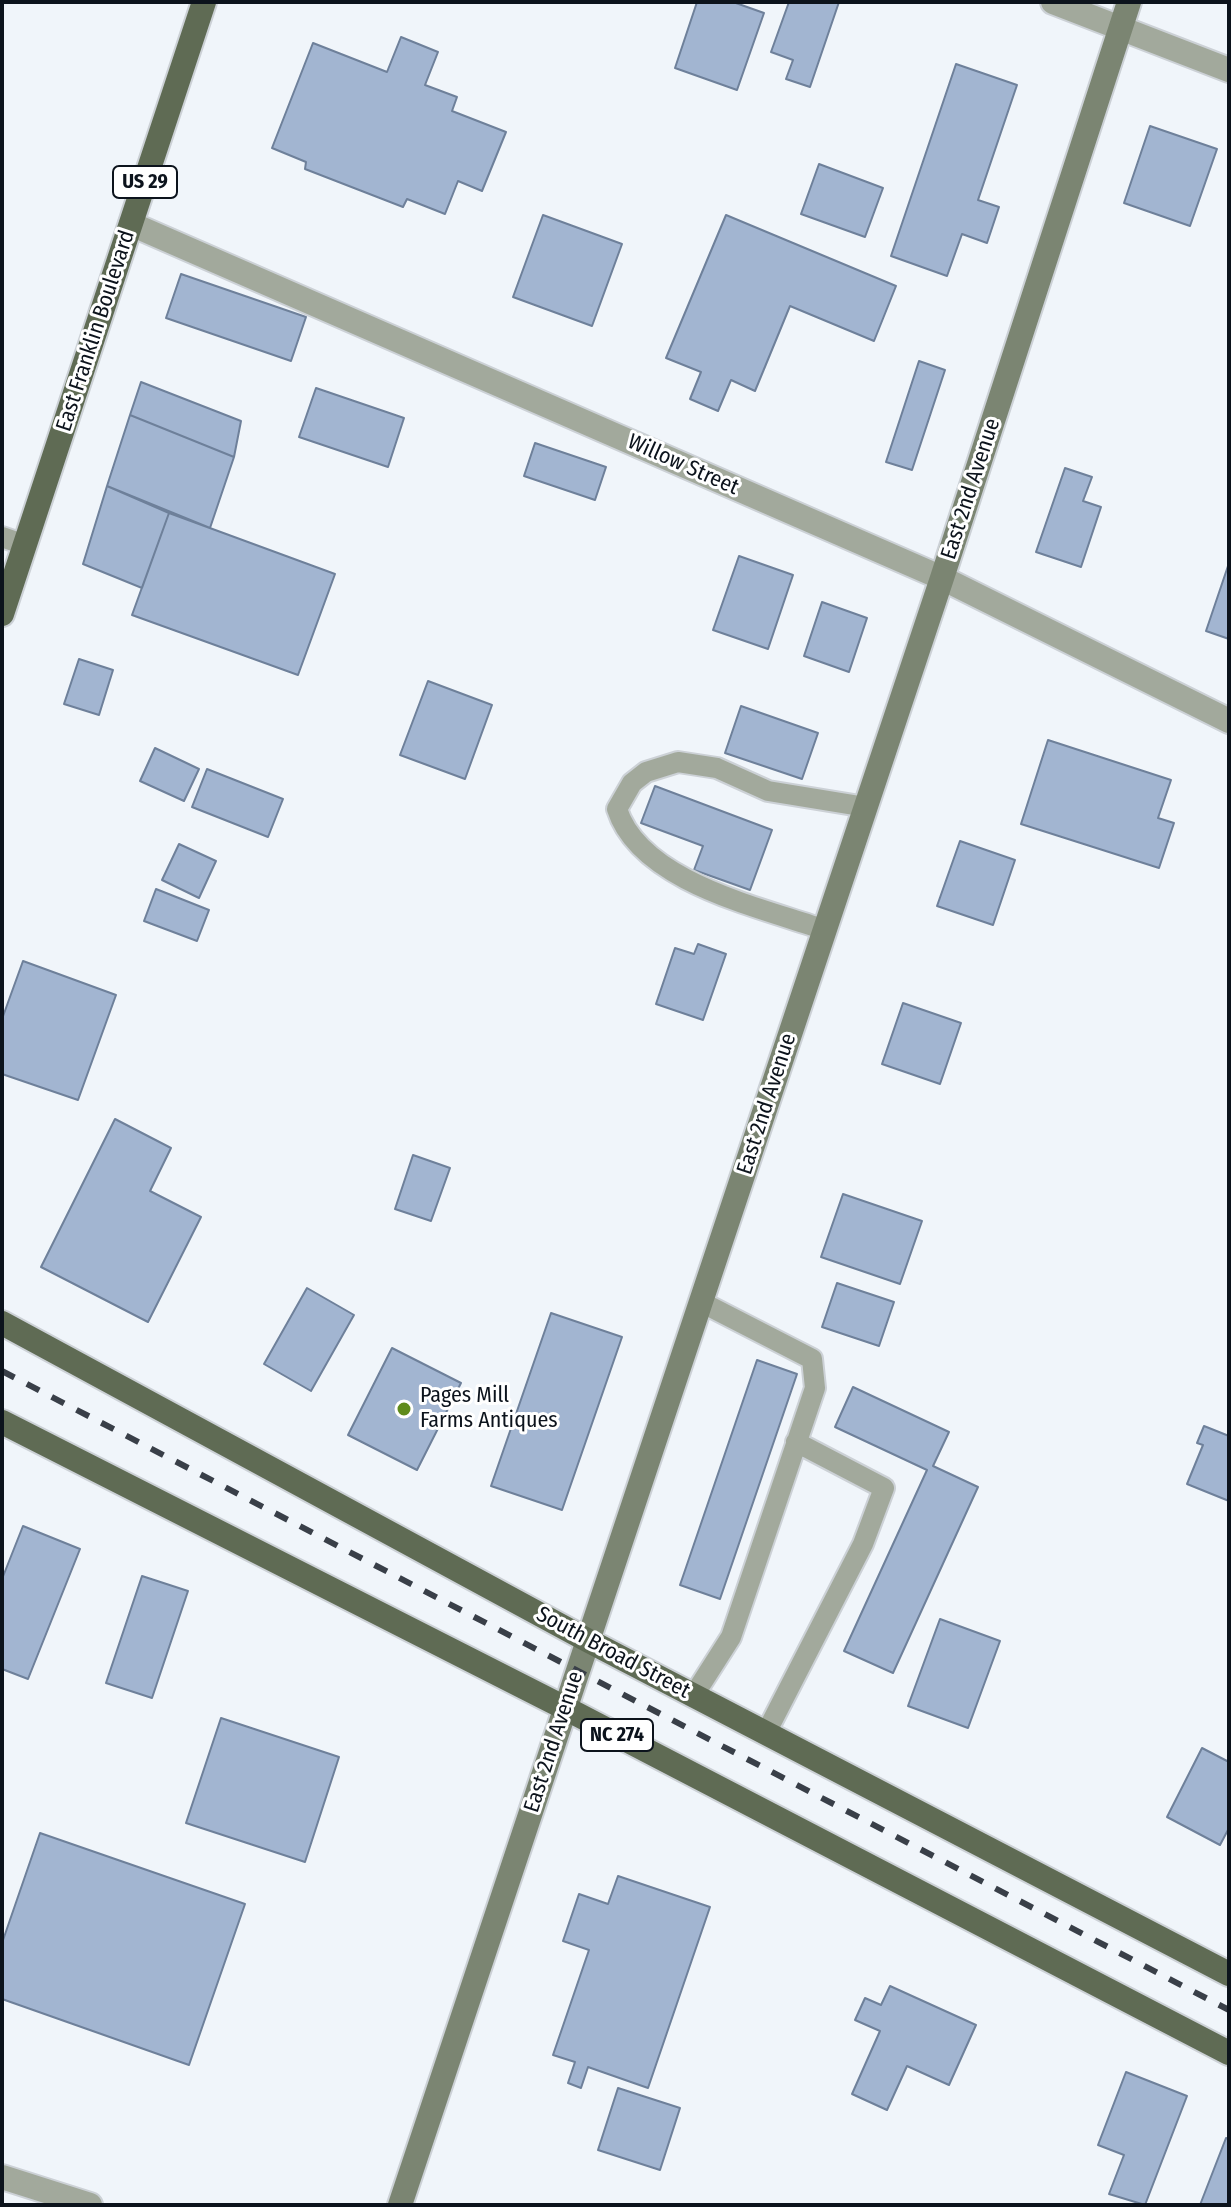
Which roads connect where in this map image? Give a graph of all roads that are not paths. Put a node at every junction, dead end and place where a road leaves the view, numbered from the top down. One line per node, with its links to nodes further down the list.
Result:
1 (204, 2): 6 (main road, East Franklin Boulevard / US 29)
2 (1053, 2): 4 (street)
3 (1129, 2): 4 (street, East 2nd Avenue)
4 (1121, 28): 5 (street); 8 (street, East 2nd Avenue)
5 (1229, 70)
6 (131, 224): 7 (main road, East Franklin Boulevard / US 29); 8 (street, Willow Street)
7 (14, 541): 9 (main road, East Franklin Boulevard / US 29)
8 (942, 578): 10 (street, Willow Street); 11 (street, East 2nd Avenue)
9 (2, 614)
10 (1229, 721)
11 (866, 807): 12 (street, East 2nd Avenue); 12 (lane)
12 (825, 930): 13 (street, East 2nd Avenue)
13 (701, 1302): 16 (lane); 17 (street, East 2nd Avenue)
14 (2, 1323): 17 (main road, South Broad Street)
15 (2, 1422): 19 (main road, NC 274)
16 (796, 1442): 18 (lane); 20 (lane)
17 (587, 1640): 18 (main road, South Broad Street); 19 (street, East 2nd Avenue)
18 (694, 1695): 20 (main road, South Broad Street)
19 (565, 1708): 22 (main road, NC 274); 25 (street, East 2nd Avenue)
20 (766, 1733): 21 (main road, South Broad Street)
21 (1229, 1974)
22 (1229, 2053)
23 (2, 2177): 24 (street)
24 (90, 2205)
25 (400, 2205)

